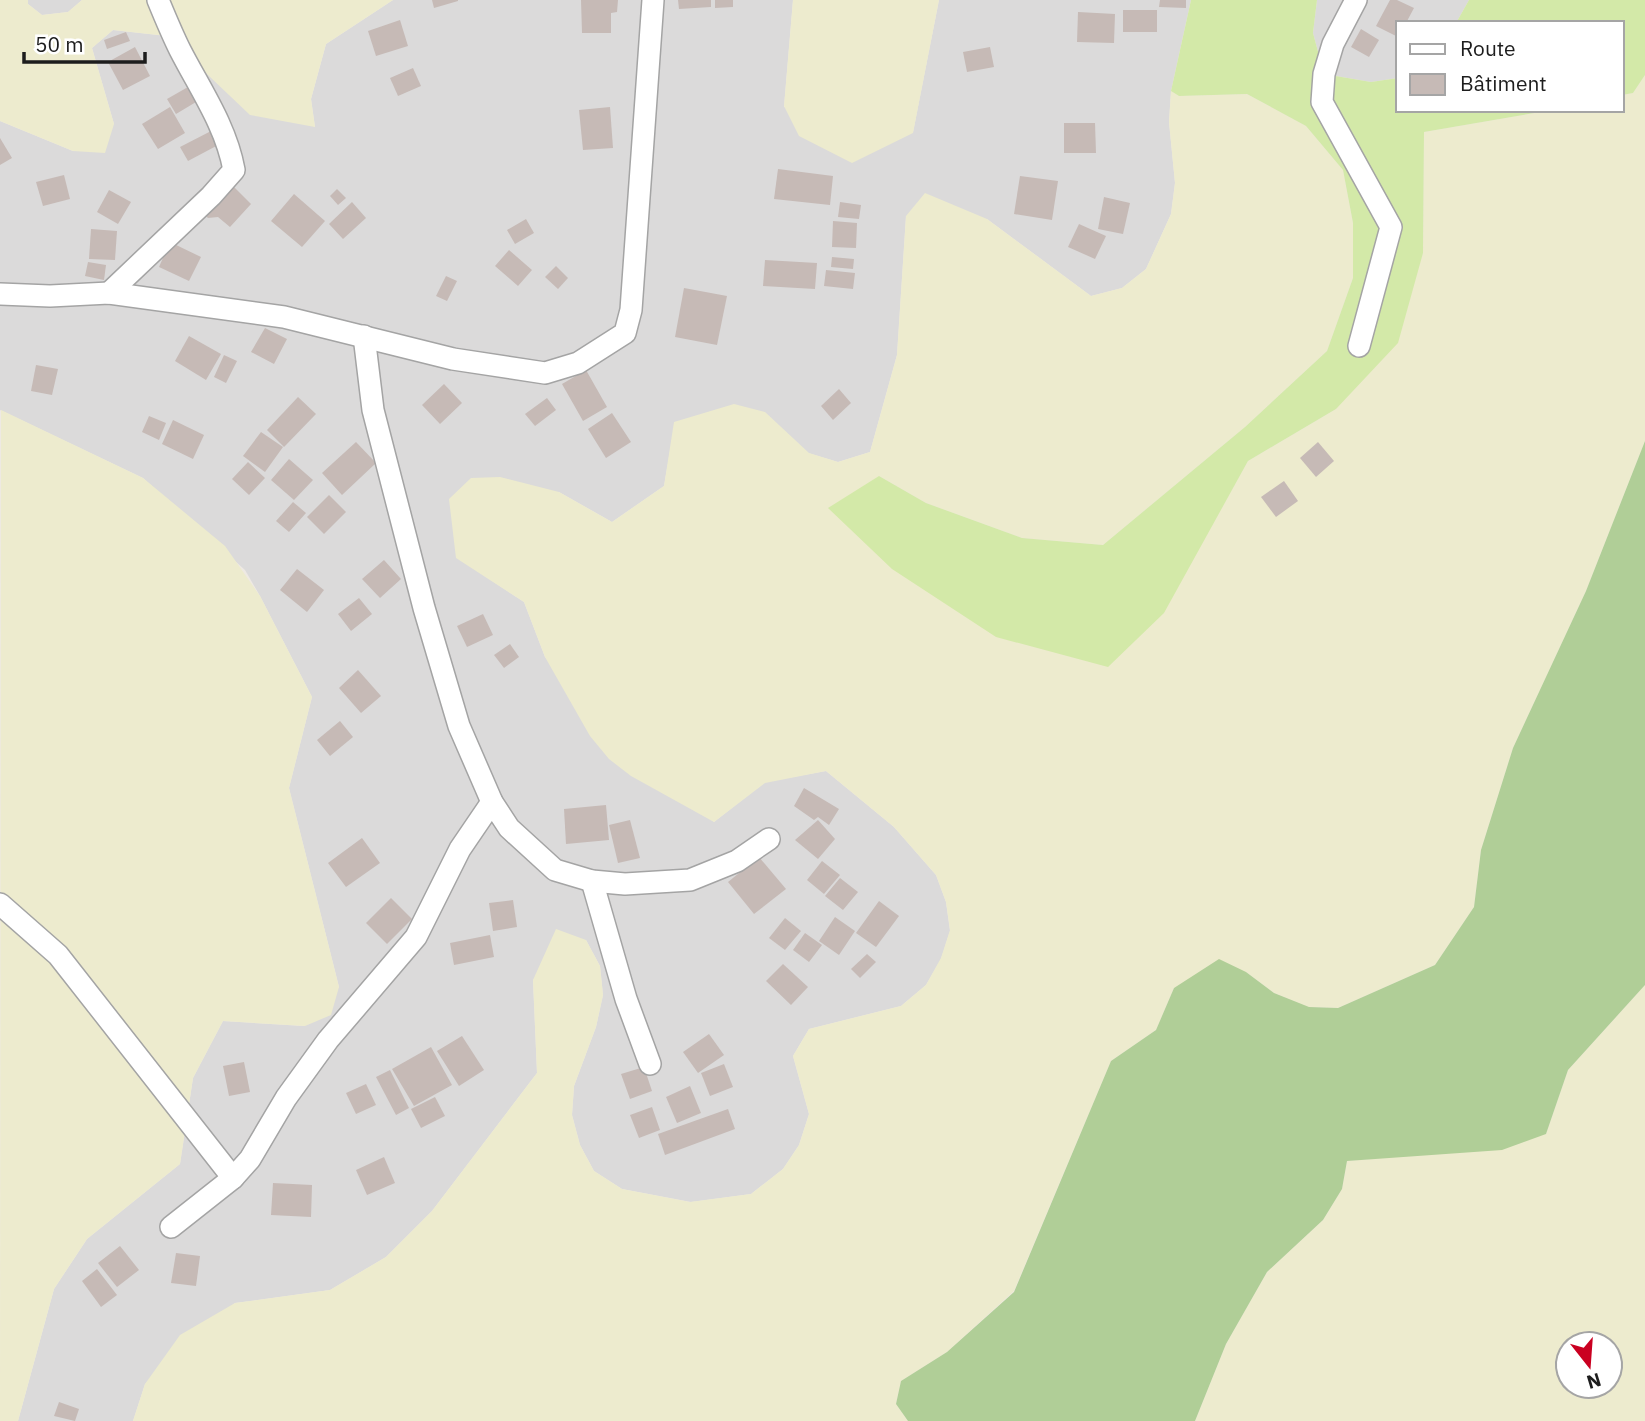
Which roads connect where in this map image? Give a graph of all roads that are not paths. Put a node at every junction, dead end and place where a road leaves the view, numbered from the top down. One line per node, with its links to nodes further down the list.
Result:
1 (158, 0): 5 (street)
2 (653, 0): 6 (street)
3 (1356, 0): 7 (street)
4 (0, 293): 5 (street)
5 (109, 293): 6 (street)
6 (364, 336): 8 (street)
7 (1359, 346)
8 (492, 802): 10 (street); 13 (street)
9 (769, 839): 10 (street)
10 (592, 881): 12 (street)
11 (0, 904): 13 (street)
12 (650, 1064)
13 (233, 1178): 14 (street)
14 (171, 1227)

